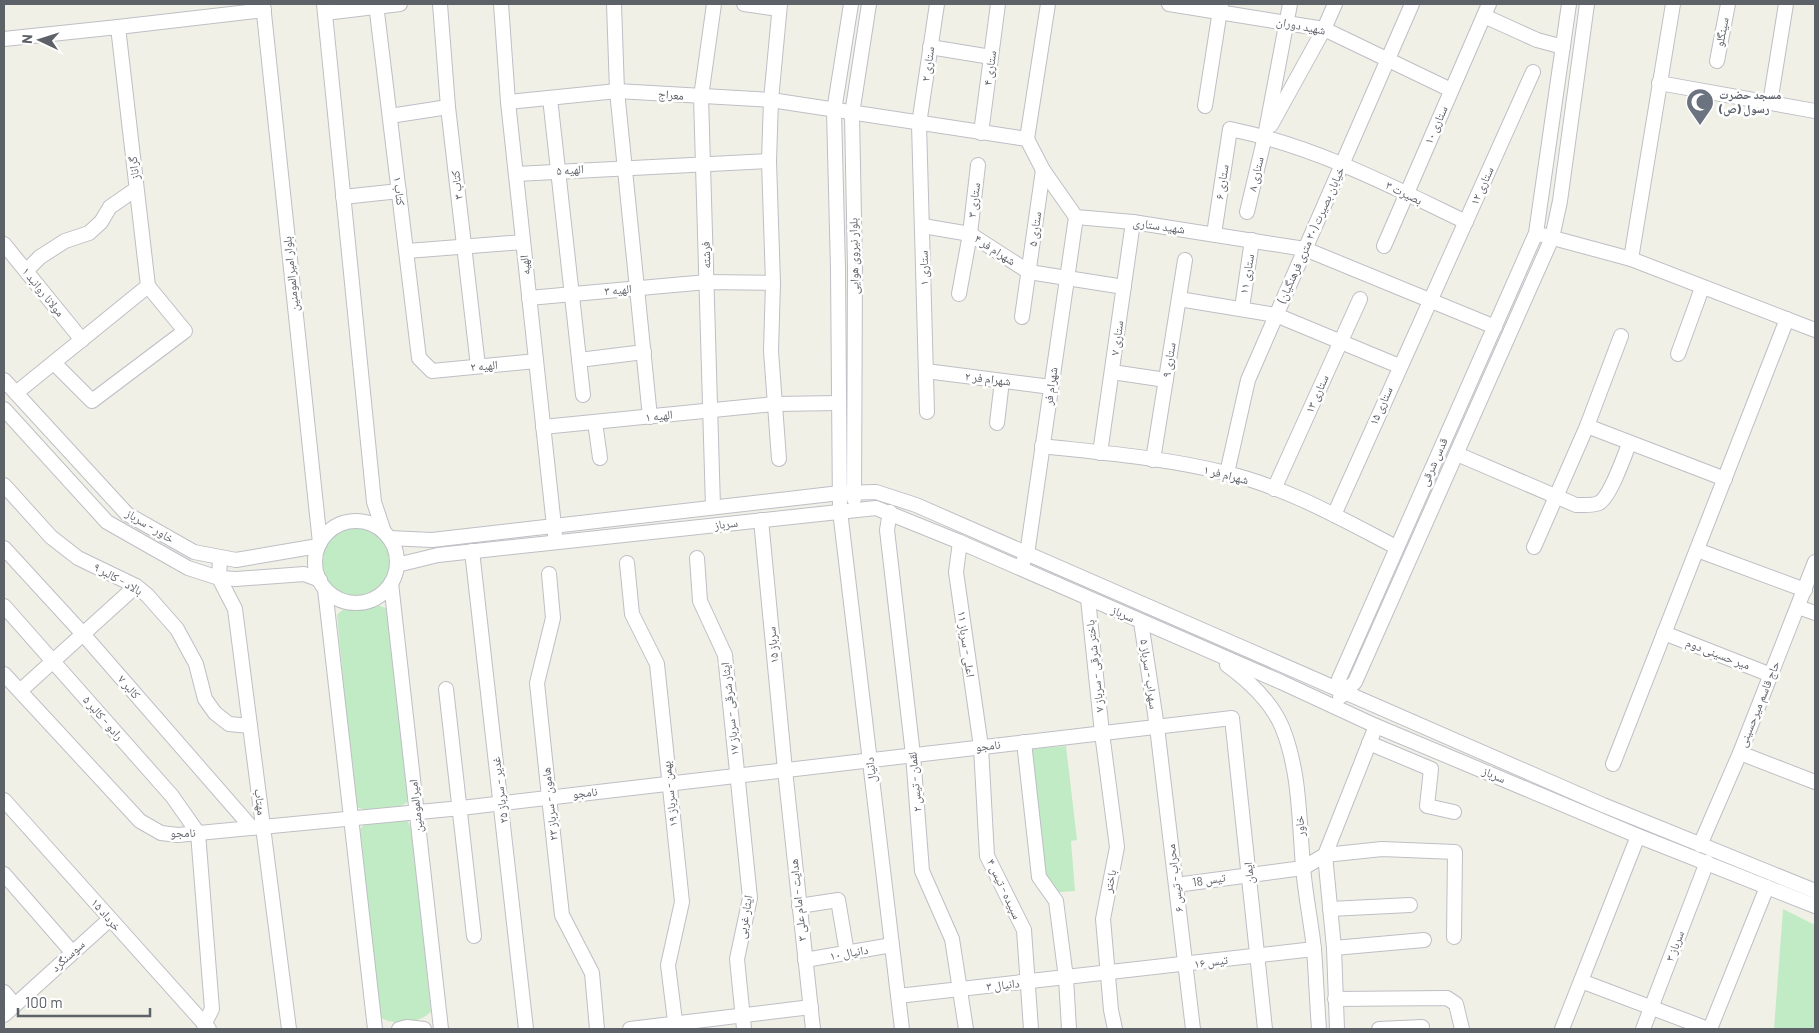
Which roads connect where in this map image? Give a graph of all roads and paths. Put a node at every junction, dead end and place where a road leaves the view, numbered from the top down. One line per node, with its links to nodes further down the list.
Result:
1 (400, 4): 21 (street)
2 (440, 4): 47 (street, کتاب ۳)
3 (501, 4): 44 (street, الهیه)
4 (614, 4): 40 (street)
5 (714, 4): 41 (street, فرشته)
6 (744, 4): 22 (street)
7 (851, 4): 48 (street, بلوار نیروی هوایی)
8 (869, 4): 50 (street, بلوار نیروی هوایی)
9 (937, 4): 32 (street, ستاری ۲)
10 (998, 4): 34 (street, ستاری ۴)
11 (1048, 4): 56 (street)
12 (1173, 4): 24 (street, شهید دوران)
13 (1290, 4): 28 (street)
14 (1335, 4): 30 (street)
15 (1412, 4): 35 (street, خیابان بصیرت (۲۰ متری فرهنگیان))
16 (1570, 4): 33 (street, قدس شرقی)
17 (1587, 4): 77 (street)
18 (1673, 4): 38 (street)
19 (1728, 4): 36 (street, سینگلو)
20 (1786, 4): 45 (street)
21 (376, 5): 25 (street); 51 (street, کتاب ۱)
22 (780, 6): 43 (street)
23 (263, 7): 26 (street); 164 (street, بلوار امیرالمومنین)
24 (1221, 8): 28 (street, شهید دوران); 46 (street)
25 (324, 9): 68 (street)
26 (199, 10): 29 (street)
27 (1487, 10): 33 (street); 39 (street, ستاری ۱۰)
28 (1286, 23): 30 (street, شهید دوران); 55 (street)
29 (118, 26): 31 (street); 65 (street, گراناز)
30 (1324, 29): 35 (street, شهید دوران); 55 (street)
31 (4, 39)
32 (930, 47): 34 (street); 52 (street, ستاری ۲)
33 (1562, 47): 74 (street, قدس شرقی)
34 (991, 57): 54 (street, ستاری ۴)
35 (1388, 60): 39 (street, شهید دوران); 59 (street, خیابان بصیرت (۲۰ متری فرهنگیان))
36 (1717, 61)
37 (1533, 72): 72 (street, ستاری ۱۲)
38 (1659, 83): 45 (street); 86 (street)
39 (1451, 90): 67 (street, ستاری ۱۰)
40 (617, 91): 41 (street, معراج); 42 (street, معراج); 61 (street)
41 (701, 97): 43 (street, معراج); 58 (street, فرشته)
42 (550, 98): 44 (street, معراج); 63 (street)
43 (771, 100): 48 (street, معراج); 57 (street)
44 (508, 102): 64 (street, الهیه)
45 (1770, 103): 49 (street)
46 (1205, 106)
47 (448, 107): 51 (street); 82 (street, کتاب ۳)
48 (834, 111): 50 (street, معراج); 88 (street, بلوار نیروی هوایی)
49 (1815, 111)
50 (852, 114): 52 (street); 87 (street, بلوار نیروی هوایی)
51 (390, 116): 66 (street, کتاب ۱)
52 (919, 124): 54 (street); 73 (street, ستاری ۱)
53 (1230, 129): 55 (street, بصیرت ۳); 76 (street, ستاری ۶)
54 (981, 133): 56 (street)
55 (1265, 136): 59 (street, بصیرت ۳); 69 (street, ستاری ۸)
56 (1027, 139): 62 (street)
57 (769, 161): 58 (street, الهیه ۵); 93 (street)
58 (703, 163): 61 (street, الهیه ۵); 92 (street, فرشته)
59 (1343, 163): 67 (street, بصیرت ۳); 83 (street, خیابان بصیرت (۲۰ متری فرهنگیان))
60 (978, 165): 75 (street, ستاری ۳)
61 (624, 166): 63 (street, الهیه ۵); 95 (street)
62 (1043, 170): 70 (street); 90 (street, ستاری ۵)
63 (558, 171): 64 (street, الهیه ۵); 98 (street)
64 (516, 174): 79 (street, الهیه)
65 (136, 189): 89 (street); 94 (street, گراناز)
66 (399, 191): 68 (street); 84 (street, کتاب ۱)
67 (1406, 193): 72 (street, بصیرت ۳); 81 (street, ستاری ۱۰)
68 (343, 197): 161 (street)
69 (1247, 212)
70 (1076, 217): 71 (street, شهید ستاری); 91 (street, شهرام فر)
71 (1133, 222): 76 (street, شهید ستاری); 96 (street, ستاری ۷)
72 (1466, 222): 103 (street, ستاری ۱۲)
73 (922, 226): 75 (street, شهرام فر ۴); 122 (street, ستاری ۱)
74 (1536, 233): 77 (street); 108 (street, قدس شرقی)
75 (970, 234): 90 (street, شهرام فر ۴); 99 (street, ستاری ۳)
76 (1214, 234): 78 (street, شهید ستاری)
77 (1552, 238): 86 (street); 124 (street)
78 (1252, 240): 83 (street, شهید ستاری); 104 (street, ستاری ۱۱)
79 (523, 242): 82 (street); 100 (street, الهیه)
80 (4, 244): 89 (street, مولانا روانبد ۱)
81 (1384, 246)
82 (464, 247): 84 (street); 119 (street, کتاب ۳)
83 (1305, 249): 103 (street, شهید ستاری); 105 (street, خیابان بصیرت (۲۰ متری فرهنگیان))
84 (407, 251): 121 (street, کتاب ۱)
85 (1185, 260): 101 (street, ستاری ۹)
86 (1631, 260): 97 (street)
87 (855, 268): 88 (street); 152 (street, بلوار نیروی هوایی)
88 (838, 269): 131 (street, بلوار نیروی هوایی)
89 (26, 271): 111 (street, مولانا روانبد ۱)
90 (1029, 272): 91 (street, شهرام فر ۴); 106 (street, ستاری ۵)
91 (1067, 278): 96 (street, شهرام فر ۴); 128 (street, شهرام فر)
92 (707, 282): 93 (street, الهیه ۳); 95 (street, الهیه ۳); 134 (street, فرشته)
93 (773, 283): 132 (street)
94 (148, 286): 111 (street); 117 (street)
95 (637, 288): 98 (street, الهیه ۳); 113 (street)
96 (1124, 288): 123 (street, ستاری ۷)
97 (1702, 288): 107 (street); 114 (street)
98 (572, 294): 100 (street, الهیه ۳); 115 (street)
99 (959, 294)
100 (529, 298): 116 (street, الهیه)
101 (1179, 299): 104 (street); 126 (street, ستاری ۹)
102 (1360, 299): 112 (street, ستاری ۱۳)
103 (1431, 299): 108 (street, شهید ستاری); 120 (street, ستاری ۱۵)
104 (1242, 308): 105 (street)
105 (1276, 315): 112 (street); 148 (street, خیابان بصیرت (۲۰ متری فرهنگیان))
106 (1022, 318)
107 (1787, 319): 109 (street); 149 (street)
108 (1495, 327): 118 (street, قدس شرقی)
109 (1815, 330)
110 (1621, 336): 139 (street)
111 (82, 340): 117 (street)
112 (1340, 342): 120 (street); 151 (street, ستاری ۱۳)
113 (644, 352): 115 (street); 136 (street)
114 (1678, 354)
115 (580, 360): 130 (street)
116 (536, 361): 119 (street, الهیه ۲); 140 (street, الهیه)
117 (54, 362): 129 (street)
118 (1478, 365): 124 (street); 165 (street, قدس شرقی)
119 (478, 366): 121 (street, الهیه ۲)
120 (1399, 366): 158 (street, ستاری ۱۵)
121 (432, 371)
122 (926, 371): 127 (street, شهرام فر ۲); 135 (street, ستاری ۱)
123 (1112, 372): 126 (street); 143 (street, ستاری ۷)
124 (1492, 372): 144 (street)
125 (4, 380): 129 (street, خاور - سرباز)
126 (1166, 380): 147 (street, ستاری ۹)
127 (1002, 381): 128 (street, شهرام فر ۲); 138 (street)
128 (1051, 387): 142 (street, شهرام فر)
129 (16, 393): 172 (street, خاور - سرباز)
130 (583, 395)
131 (839, 403): 132 (street, الهیه ۱); 152 (street, بلوار نیروی هوایی)
132 (774, 404): 134 (street, الهیه ۱); 146 (street)
133 (4, 409): 178 (street, خاور - سرباز)
134 (711, 411): 136 (street, الهیه ۱); 154 (street, فرشته)
135 (927, 412)
136 (650, 417): 137 (street, الهیه ۱)
137 (595, 422): 140 (street, الهیه ۱); 145 (street)
138 (997, 423)
139 (1587, 426): 141 (street); 153 (street)
140 (543, 427): 160 (street, الهیه)
141 (1629, 444): 149 (street); 153 (street)
142 (1042, 446): 143 (street, شهرام فر ۱); 170 (street, شهرام فر)
143 (1100, 452): 147 (street, شهرام فر ۱)
144 (1457, 454): 153 (street); 197 (street)
145 (600, 458)
146 (779, 458)
147 (1153, 460): 148 (street, شهرام فر ۱)
148 (1227, 473): 151 (street, شهرام فر ۱)
149 (1724, 479): 168 (street)
150 (4, 485): 181 (street, بالاد - کالبر ۹)
151 (1274, 489): 158 (street, شهرام فر ۱)
152 (847, 492): 154 (street, سرباز); 155 (street, بلوار نیروی هوایی); 156 (street, دانیال); 170 (street, سرباز)
153 (1556, 497): 166 (street)
154 (713, 507): 160 (street, سرباز)
155 (855, 510): 156 (street, سرباز); 157 (street, سرباز)
156 (840, 511): 159 (street, سرباز); 210 (street, دانیال)
157 (890, 512): 162 (street, سرباز); 209 (street, لقمان - تیس ۲)
158 (1334, 514): 165 (street, شهرام فر ۱)
159 (761, 520): 163 (street, سرباز); 212 (street, سرباز ۱۵)
160 (553, 526): 161 (street, سرباز); 163 (street, الهیه)
161 (387, 535): 164 (street); 175 (street)
162 (960, 542): 176 (street, سرباز); 207 (street, اعلی - سرباز ۱۱)
163 (556, 543): 169 (street, سرباز)
164 (319, 545): 172 (street, خاور - سرباز); 180 (street)
165 (1396, 547): 197 (street, قدس شرقی)
166 (1534, 547)
167 (4, 548): 189 (street, کالبر ۷)
168 (1697, 550): 182 (street); 188 (street)
169 (472, 551): 175 (street, سرباز); 218 (street, غدیر - سرباز ۲۵)
170 (1026, 554): 176 (street, شهرام فر); 197 (street, سرباز)
171 (696, 558): 213 (street, ایثار شرقی - سرباز ۱۷)
172 (220, 559): 178 (street)
173 (1815, 562): 182 (street, حاج قاسم میرحسینی)
174 (627, 563): 215 (street, بهمن - سرباز ۱۹)
175 (397, 565): 179 (street)
176 (1019, 568): 183 (street, سرباز)
177 (549, 574): 216 (street, هامون - سرباز ۲۳)
178 (219, 578): 180 (street, خاور - سرباز); 201 (street, مهتاب)
179 (391, 583): 180 (street); 222 (street, امیرالمومنین)
180 (322, 584): 224 (street)
181 (136, 586): 189 (street); 201 (street, بالاد - کالبر ۹)
182 (1804, 590): 185 (street, حاج قاسم میرحسینی)
183 (1088, 599): 187 (street, سرباز); 204 (street, باختر شرقی - سرباز ۷)
184 (4, 606): 191 (street, رادو - کالبر ۵)
185 (1798, 606): 186 (street); 193 (street, حاج قاسم میرحسینی)
186 (1815, 613)
187 (1141, 622): 190 (street, سرباز); 202 (street, سهراب - سرباز ۵)
188 (1664, 633): 193 (street, میر حسینی دوم); 211 (street)
189 (83, 634): 191 (street); 225 (street, کالبر ۷)
190 (1211, 653): 194 (street, سرباز); 198 (street, خاور)
191 (54, 661): 196 (street); 226 (street, رادو - کالبر ۵)
192 (4, 674): 196 (street, نامجو)
193 (1771, 675): 208 (street, حاج قاسم میرحسینی)
194 (1281, 682): 198 (street); 199 (street, سرباز)
195 (446, 689): 220 (street)
196 (20, 691): 226 (street, نامجو)
197 (1343, 692): 199 (street); 219 (street, سرباز)
198 (1266, 703): 231 (street, خاور)
199 (1334, 706): 203 (street, سرباز)
200 (1232, 718): 202 (street, نامجو); 233 (street, ایمان)
201 (250, 726): 225 (street, مهتاب)
202 (1156, 726): 204 (street, نامجو); 235 (street, محراب - تیس ۶)
203 (1376, 726): 206 (street); 223 (street, سرباز)
204 (1102, 733): 205 (street, نامجو); 255 (street, باختر)
205 (1024, 742): 207 (street, نامجو); 256 (street)
206 (1369, 743): 221 (street); 229 (street)
207 (981, 747): 209 (street, نامجو); 257 (street, سپیده - تیس ۴)
208 (1740, 754): 214 (street); 228 (street, حاج قاسم میرحسینی)
209 (913, 755): 210 (street, نامجو); 259 (street, لقمان - تیس ۲)
210 (870, 760): 212 (street, نامجو); 247 (street, دانیال)
211 (1613, 764)
212 (785, 770): 213 (street, نامجو); 240 (street, هدایت - امام علی ۳)
213 (737, 775): 215 (street, نامجو); 267 (street, ایثار غربی)
214 (1815, 782)
215 (668, 783): 216 (street, نامجو); 269 (street, بهمن - سرباز ۱۹)
216 (549, 797): 218 (street, نامجو); 277 (street, هامون - سرباز ۲۳)
217 (4, 800): 243 (street, ۱۵ خرداد)
218 (502, 803): 220 (street, نامجو); 276 (street, غدیر - سرباز ۲۵)
219 (1603, 805): 223 (street); 228 (street, سرباز)
220 (461, 808): 222 (street, نامجو); 244 (street)
221 (1454, 812)
222 (417, 813): 224 (street, نامجو); 275 (street, امیرالمومنین)
223 (1596, 818): 227 (street, سرباز)
224 (350, 820): 225 (street, نامجو); 272 (street)
225 (257, 827): 226 (street, نامجو); 271 (street, مهتاب)
226 (198, 833): 268 (street)
227 (1638, 836): 230 (street, سرباز); 258 (street)
228 (1700, 845): 234 (street, سرباز)
229 (1325, 855): 231 (street); 242 (street); 245 (street)
230 (1707, 862): 236 (street, سرباز); 265 (street, سرباز ۳)
231 (1303, 868): 233 (street, تیس 18); 249 (street, خاور)
232 (4, 874): 250 (street)
233 (1249, 874): 235 (street, تیس 18); 252 (street, ایمان)
234 (1792, 882): 237 (street, سرباز); 238 (street)
235 (1176, 885): 254 (street, محراب - تیس ۶)
236 (1767, 887): 238 (street, سرباز); 293 (street)
237 (1815, 891)
238 (1786, 895): 241 (street, سرباز)
239 (1410, 905): 242 (street)
240 (799, 906): 251 (street); 253 (street, هدایت - امام علی ۳)
241 (1815, 906)
242 (1330, 909): 248 (street)
243 (110, 920): 250 (street, سوسنگرد); 268 (street, ۱۵ خرداد)
244 (474, 936)
245 (1454, 937)
246 (1424, 940): 248 (street)
247 (892, 945): 251 (street, دانیال ۱۰); 261 (street, دانیال)
248 (1334, 948): 262 (street)
249 (1314, 949): 252 (street, تیس ۱۶); 287 (street, خاور)
250 (72, 952): 263 (street, سوسنگرد)
251 (847, 953): 253 (street, دانیال ۱۰)
252 (1258, 956): 254 (street, تیس ۱۶); 286 (street, ایمان)
253 (806, 960): 264 (street, هدایت - امام علی ۳)
254 (1185, 965): 255 (street, تیس ۱۶); 285 (street, محراب - تیس ۶)
255 (1108, 974): 256 (street, دانیال ۳); 284 (street, باختر)
256 (1066, 978): 257 (street, دانیال ۳); 283 (street)
257 (1028, 982): 259 (street, دانیال ۳); 282 (street, سپیده - تیس ۴)
258 (1581, 982): 265 (street); 291 (street)
259 (960, 989): 261 (street, دانیال ۳); 281 (street, لقمان - تیس ۲)
260 (4, 992): 263 (street)
261 (898, 996): 280 (street, دانیال)
262 (1335, 999): 288 (street); 290 (street)
263 (15, 1005): 266 (street, سوسنگرد)
264 (811, 1007): 267 (street); 279 (street, هدایت - امام علی ۳)
265 (1651, 1008): 292 (street, سرباز ۳); 293 (street)
266 (4, 1015)
267 (744, 1022): 269 (street)
268 (207, 1027)
269 (675, 1027): 278 (street)
270 (1422, 1027): 289 (street)
271 (289, 1029)
272 (375, 1029)
273 (399, 1029): 274 (street)
274 (424, 1029)
275 (441, 1029)
276 (526, 1029)
277 (598, 1029)
278 (630, 1029)
279 (813, 1029)
280 (902, 1029)
281 (966, 1029)
282 (1031, 1029)
283 (1069, 1029)
284 (1115, 1029)
285 (1193, 1029)
286 (1265, 1029)
287 (1318, 1029)
288 (1337, 1029)
289 (1379, 1029)
290 (1462, 1029)
291 (1562, 1029)
292 (1643, 1029)
293 (1709, 1029)

